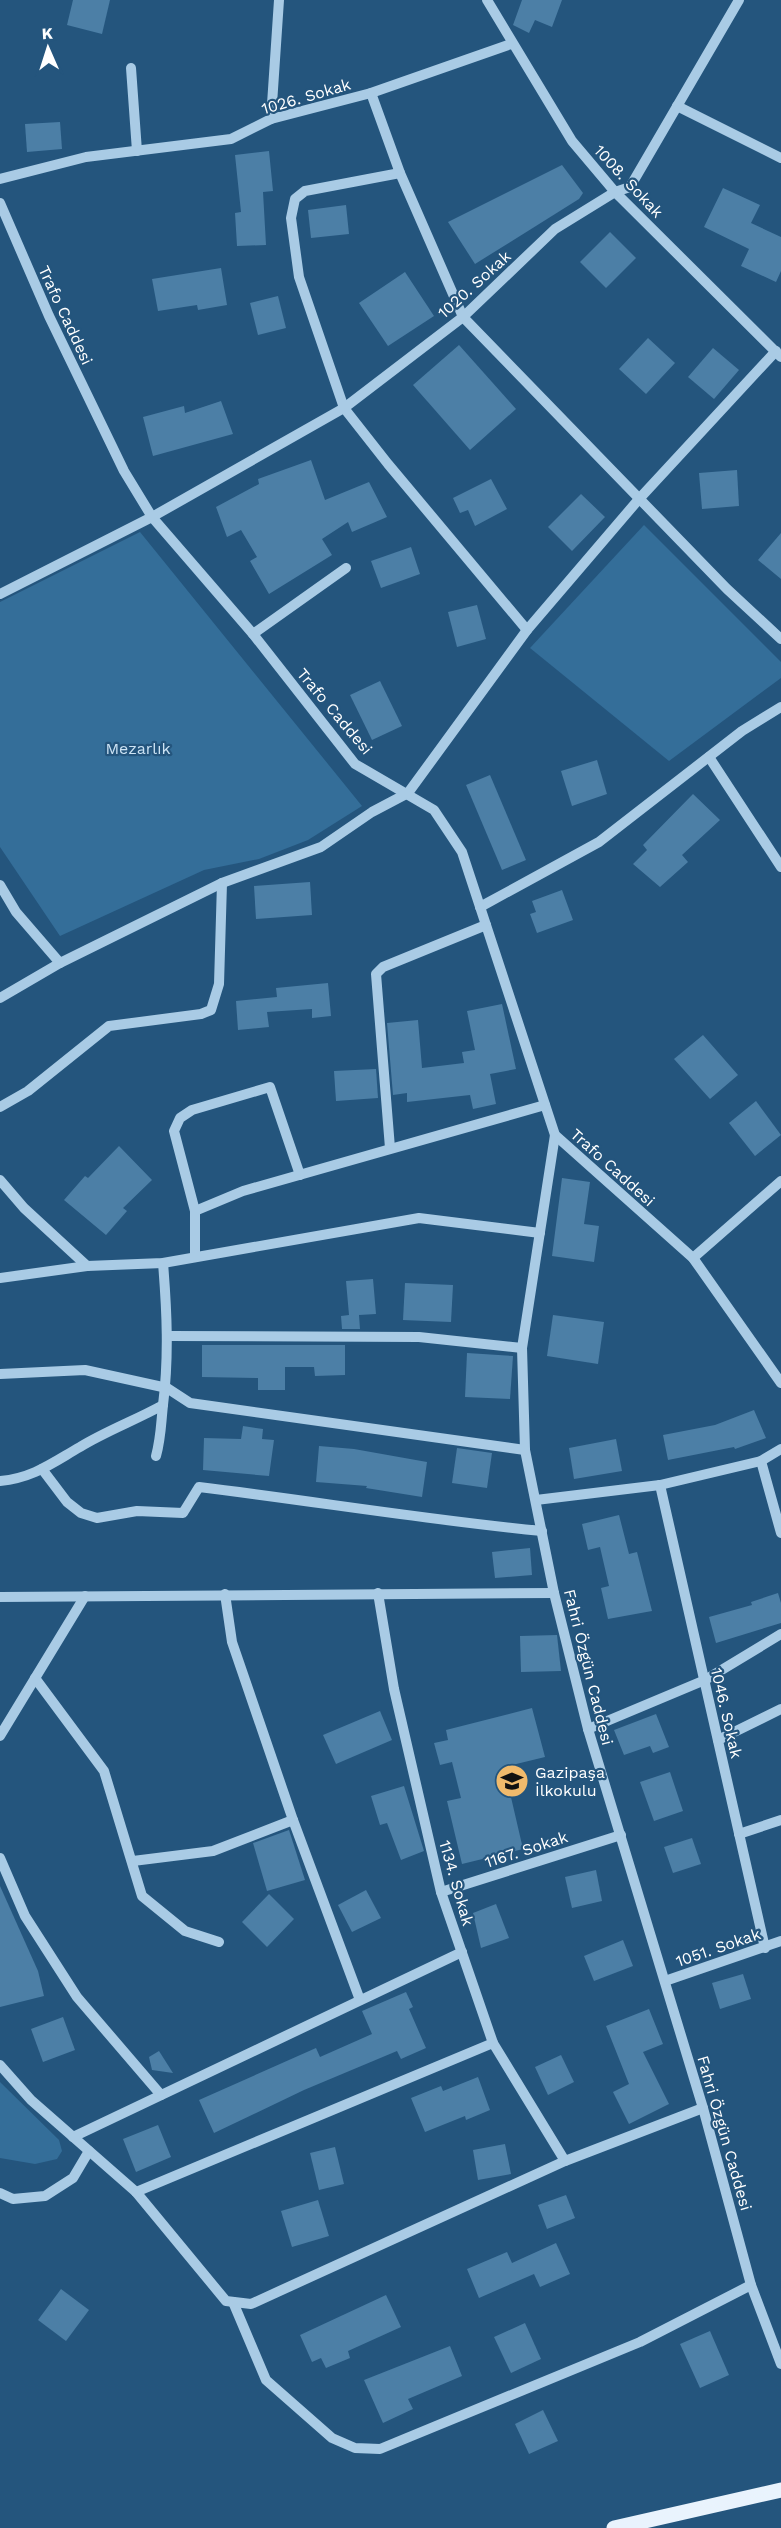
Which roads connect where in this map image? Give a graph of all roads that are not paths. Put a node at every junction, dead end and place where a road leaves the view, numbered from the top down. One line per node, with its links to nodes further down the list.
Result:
1 (279, 0): 8 (street)
2 (487, 0): 4 (street, 1008. Sokak)
3 (739, 0): 7 (street, 1020. Sokak)
4 (511, 44): 6 (street, 1026. Sokak); 13 (street, 1008. Sokak)
5 (131, 68): 9 (street)
6 (371, 93): 8 (street, 1026. Sokak); 11 (street)
7 (677, 106): 10 (street); 13 (street, 1020. Sokak)
8 (271, 120): 9 (street, 1026. Sokak)
9 (137, 151): 12 (street, 1026. Sokak)
10 (781, 158)
11 (400, 173): 16 (street); 18 (street)
12 (0, 179)
13 (615, 192): 16 (street, 1020. Sokak); 17 (street, 1008. Sokak)
14 (0, 203): 15 (street, Trafo Caddesi)
15 (5, 226): 20 (street, Trafo Caddesi)
16 (463, 317): 18 (street, 1020. Sokak); 19 (street)
17 (778, 354): 19 (street)
18 (344, 408): 20 (street, 1020. Sokak); 23 (street)
19 (639, 499): 23 (street); 25 (street)
20 (152, 517): 22 (street, 1020. Sokak); 24 (street, Trafo Caddesi)
21 (346, 568): 24 (street)
22 (0, 594)
23 (527, 630): 28 (street)
24 (253, 634): 28 (street, Trafo Caddesi)
25 (781, 639)
26 (781, 707): 27 (street)
27 (709, 758): 29 (street); 32 (street)
28 (408, 793): 30 (street); 32 (street, Trafo Caddesi)
29 (781, 867)
30 (222, 883): 34 (street); 37 (street)
31 (0, 885): 34 (street)
32 (480, 907): 33 (street, Trafo Caddesi)
33 (486, 925): 36 (street, Trafo Caddesi); 39 (street)
34 (60, 963): 35 (street)
35 (0, 998)
36 (545, 1105): 38 (street, Trafo Caddesi); 39 (street)
37 (0, 1107)
38 (555, 1135): 44 (street, Fahri Özgün Caddesi); 46 (street, Trafo Caddesi)
39 (390, 1148): 40 (street)
40 (300, 1175): 43 (street); 43 (street)
41 (0, 1180): 48 (street)
42 (781, 1181): 46 (street)
43 (195, 1211): 45 (street)
44 (540, 1233): 45 (street); 51 (street, Fahri Özgün Caddesi)
45 (195, 1256): 47 (street)
46 (693, 1258): 53 (street, Trafo Caddesi)
47 (163, 1263): 48 (street); 50 (street)
48 (87, 1266): 49 (street)
49 (0, 1278)
50 (169, 1336): 51 (street); 54 (street)
51 (522, 1348): 57 (street, Fahri Özgün Caddesi)
52 (0, 1374): 54 (street)
53 (781, 1383)
54 (167, 1388): 55 (street); 57 (street)
55 (163, 1405): 58 (street); 60 (street)
56 (781, 1449): 59 (street)
57 (525, 1450): 63 (street, Fahri Özgün Caddesi)
58 (156, 1455)
59 (761, 1461): 62 (street); 65 (street)
60 (42, 1469): 61 (street); 64 (street)
61 (0, 1481)
62 (660, 1485): 63 (street); 73 (street, 1046. Sokak)
63 (536, 1500): 64 (street, Fahri Özgün Caddesi)
64 (542, 1531): 67 (street, Fahri Özgün Caddesi)
65 (781, 1533)
66 (378, 1593): 67 (street); 68 (street); 84 (street, 1134. Sokak)
67 (554, 1593): 75 (street, Fahri Özgün Caddesi)
68 (225, 1594): 69 (street); 78 (street)
69 (85, 1596): 70 (street); 72 (street)
70 (0, 1597)
71 (781, 1634): 73 (street)
72 (35, 1678): 76 (street); 83 (street)
73 (705, 1680): 75 (street); 77 (street, 1046. Sokak)
74 (781, 1710): 77 (street)
75 (588, 1729): 81 (street, Fahri Özgün Caddesi)
76 (0, 1736)
77 (718, 1740): 80 (street, 1046. Sokak)
78 (293, 1820): 83 (street); 90 (street)
79 (781, 1820): 80 (street)
80 (739, 1834): 87 (street, 1046. Sokak)
81 (621, 1835): 84 (street, 1167. Sokak); 89 (street, Fahri Özgün Caddesi)
82 (0, 1858): 93 (street)
83 (133, 1861): 86 (street)
84 (441, 1892): 88 (street, 1134. Sokak)
85 (781, 1941): 87 (street, 1051. Sokak)
86 (219, 1942)
87 (765, 1948): 89 (street, 1051. Sokak)
88 (462, 1952): 90 (street); 91 (street, 1134. Sokak)
89 (665, 1981): 94 (street, Fahri Özgün Caddesi)
90 (360, 2000): 93 (street)
91 (494, 2043): 97 (street, 1134. Sokak); 98 (street)
92 (0, 2065): 95 (street)
93 (161, 2095): 95 (street)
94 (703, 2108): 97 (street); 100 (street, Fahri Özgün Caddesi)
95 (72, 2137): 96 (street)
96 (89, 2151): 98 (street); 99 (street)
97 (565, 2161): 101 (street)
98 (136, 2192): 101 (street)
99 (0, 2193)
100 (751, 2284): 101 (street); 102 (street, Fahri Özgün Caddesi)
101 (233, 2302)
102 (781, 2364)
103 (781, 2490): 104 (main road)
104 (614, 2528)

